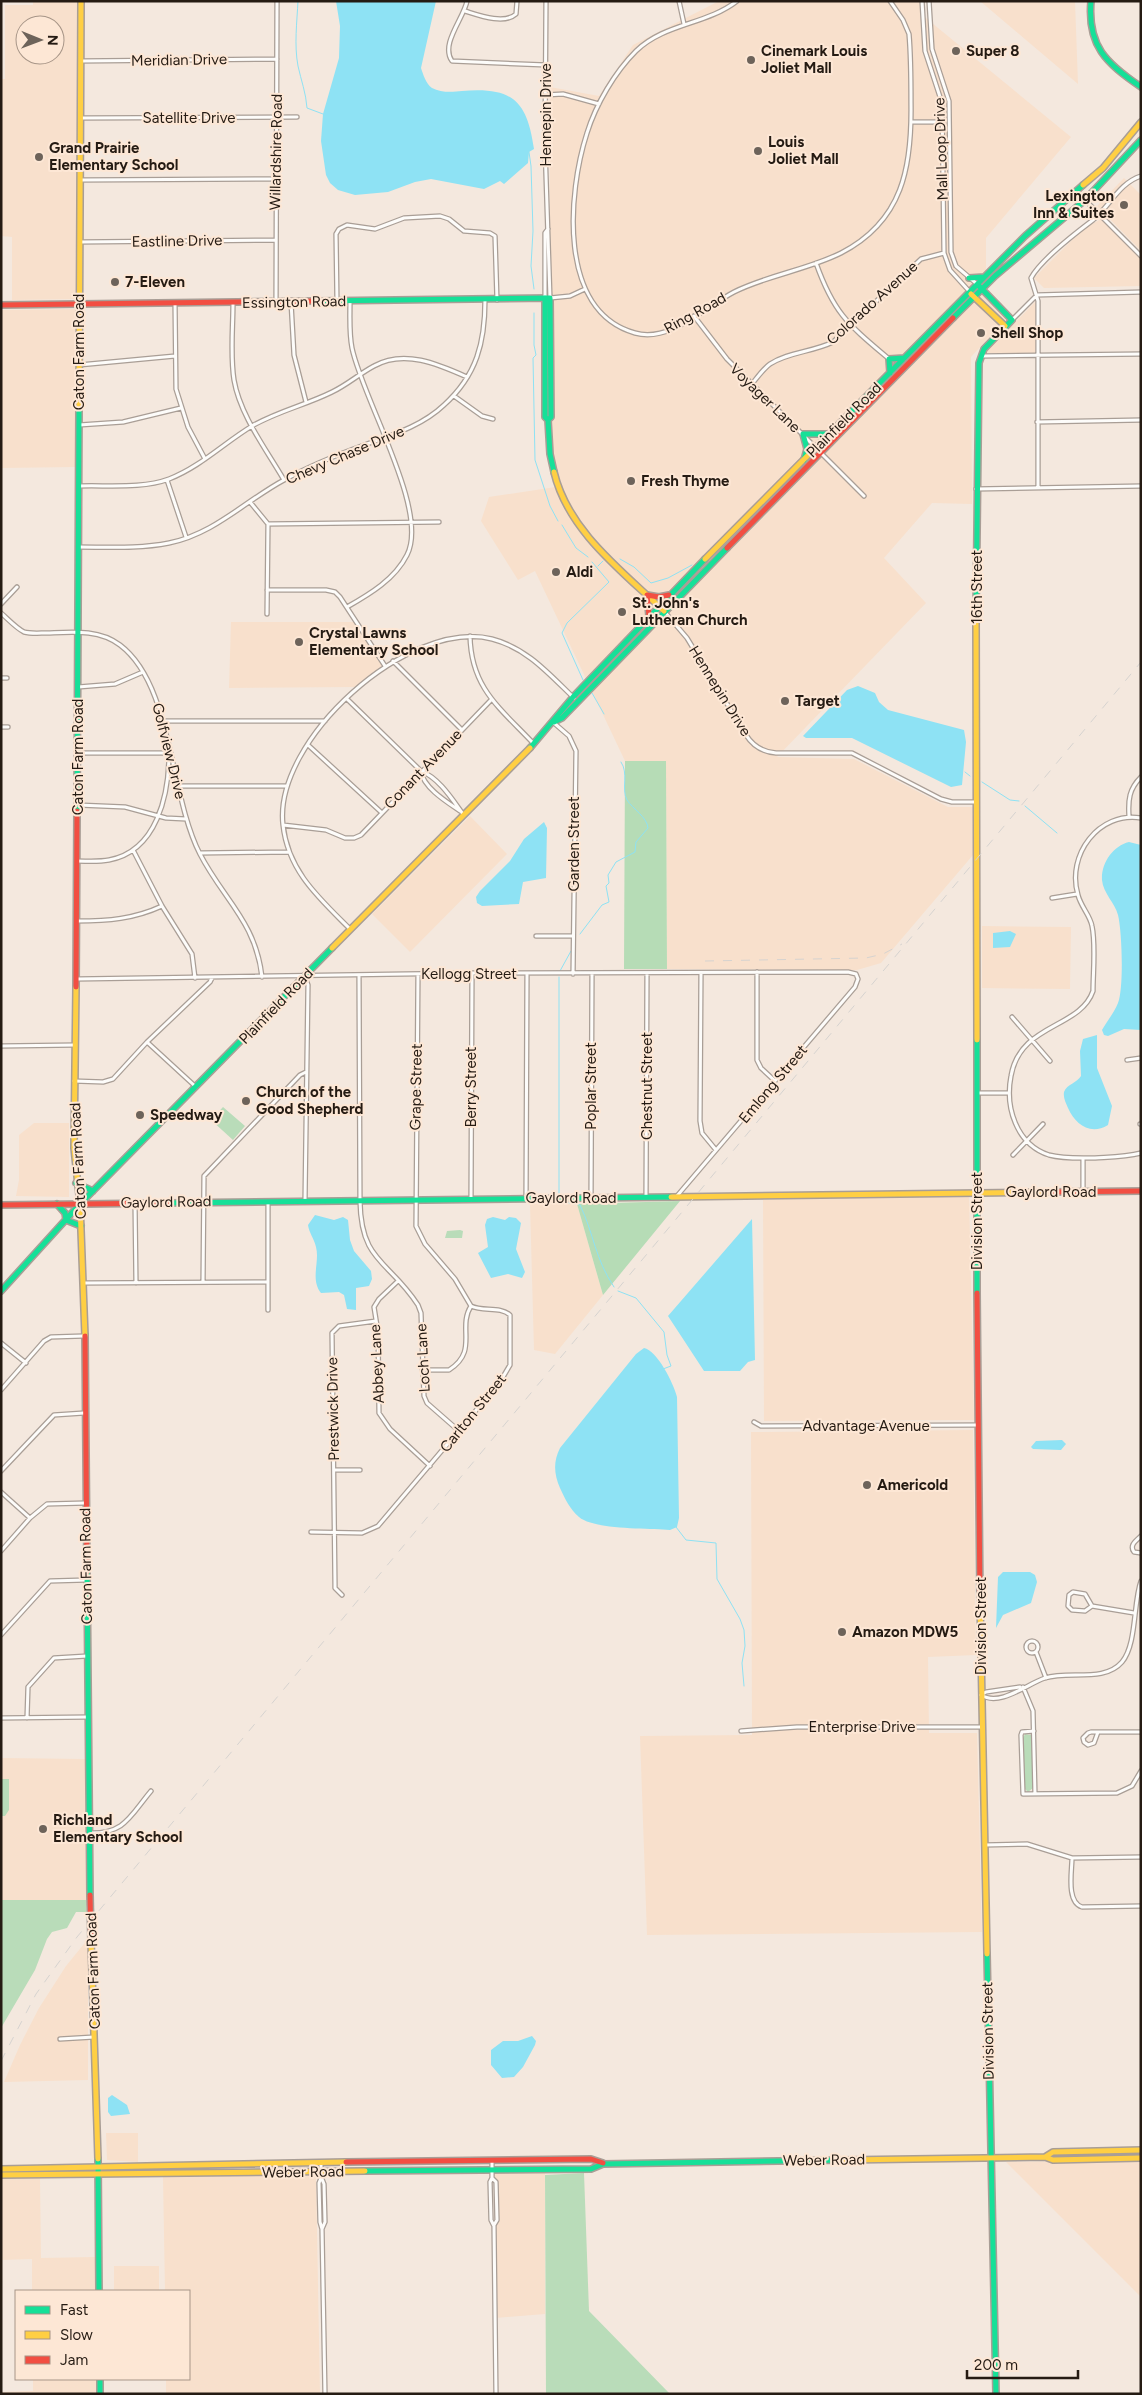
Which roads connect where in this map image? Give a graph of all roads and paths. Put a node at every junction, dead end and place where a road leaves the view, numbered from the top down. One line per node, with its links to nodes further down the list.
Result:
1 (81, 1): 15 (main road, Caton Farm Road)
2 (277, 1): 14 (street, Willardshire Road)
3 (467, 1): 12 (street)
4 (517, 1): 12 (street)
5 (546, 1): 16 (street, Hennepin Drive)
6 (679, 1): 13 (street)
7 (737, 1): 13 (street, Ring Road)
8 (890, 1): 23 (street, Ring Road)
9 (922, 1): 24 (street, Mall Loop Drive)
10 (929, 1): 38 (street, Mall Loop Drive)
11 (1090, 1): 17 (main road)
12 (465, 10): 16 (street)
13 (684, 24): 19 (street, Ring Road)
14 (277, 59): 15 (street, Meridian Drive); 20 (street, Willardshire Road)
15 (81, 61): 22 (main road, Caton Farm Road)
16 (546, 65): 18 (street, Hennepin Drive)
17 (1140, 87)
18 (545, 95): 19 (street); 46 (street, Hennepin Drive)
19 (599, 104): 40 (street, Ring Road)
20 (277, 117): 21 (street, Satellite Drive); 22 (street, Satellite Drive); 28 (street, Willardshire Road)
21 (297, 117)
22 (81, 118): 29 (main road, Caton Farm Road)
23 (912, 122): 24 (street); 36 (street, Ring Road)
24 (944, 122): 34 (street, Mall Loop Drive)
25 (1141, 122): 37 (main road, Plainfield Road)
26 (1141, 140): 30 (main road, Plainfield Road)
27 (1141, 176): 31 (street)
28 (276, 179): 29 (street); 32 (street, Willardshire Road)
29 (80, 180): 33 (main road, Caton Farm Road)
30 (1085, 200): 31 (street); 41 (main road, Plainfield Road)
31 (1098, 213): 35 (street); 44 (street)
32 (276, 240): 33 (street, Eastline Drive); 49 (street, Willardshire Road)
33 (79, 242): 53 (main road, Caton Farm Road)
34 (944, 253): 42 (street, Mall Loop Drive); 59 (street, Colorado Avenue)
35 (1141, 256)
36 (816, 264): 57 (street, Ring Road); 59 (street)
37 (984, 277): 38 (main road); 39 (main road, Plainfield Road)
38 (969, 278): 39 (street, Mall Loop Drive)
39 (977, 284): 41 (main road); 42 (main road, Plainfield Road)
40 (585, 289): 46 (street, Essington Road); 57 (street, Ring Road)
41 (983, 290): 45 (main road, Plainfield Road); 58 (main road)
42 (969, 292): 45 (main road); 65 (main road, Plainfield Road)
43 (1141, 292): 44 (street)
44 (1037, 295): 58 (street); 62 (street)
45 (975, 297): 60 (main road); 83 (main road, Plainfield Road)
46 (547, 298): 48 (main road, Essington Road); 101 (main road, Hennepin Drive)
47 (485, 300): 48 (main road, Essington Road); 52 (main road, Essington Road); 70 (street, Chevy Chase Drive)
48 (497, 300): 51 (street)
49 (276, 302): 50 (main road, Essington Road); 54 (main road, Essington Road)
50 (291, 302): 51 (main road, Essington Road); 73 (street)
51 (337, 302): 52 (main road, Essington Road)
52 (350, 302): 69 (street)
53 (79, 303): 55 (main road, Essington Road); 56 (main road, Essington Road); 67 (main road, Caton Farm Road)
54 (234, 303): 55 (main road, Essington Road); 79 (street)
55 (175, 304): 63 (street)
56 (1, 305)
57 (694, 316): 71 (street, Voyager Lane)
58 (1012, 320): 60 (main road)
59 (850, 326): 66 (street); 71 (street, Colorado Avenue)
60 (1005, 326): 64 (main road)
61 (1141, 354): 62 (street)
62 (1039, 355): 64 (street); 77 (street)
63 (175, 356): 67 (street); 74 (street)
64 (981, 356): 91 (main road, 16th Street)
65 (905, 358): 66 (main road); 68 (main road, Plainfield Road)
66 (889, 359): 68 (main road)
67 (79, 366): 78 (main road, Caton Farm Road)
68 (890, 373): 81 (main road, Plainfield Road)
69 (361, 374): 70 (street); 73 (street); 82 (street)
70 (467, 377): 72 (street, Chevy Chase Drive)
71 (751, 385): 80 (street, Voyager Lane)
72 (454, 396): 75 (street); 82 (street, Chevy Chase Drive)
73 (306, 402): 79 (street)
74 (181, 408): 78 (street); 84 (street)
75 (493, 418)
76 (1141, 420): 77 (street)
77 (1037, 422): 90 (street)
78 (78, 425): 88 (main road, Caton Farm Road)
79 (253, 426): 84 (street); 87 (street)
80 (803, 434): 81 (main road); 83 (street, Voyager Lane); 85 (main road)
81 (831, 434): 83 (main road, Plainfield Road)
82 (385, 438): 87 (street, Chevy Chase Drive); 94 (street)
83 (819, 450): 85 (main road, Plainfield Road); 92 (street, Voyager Lane); 106 (main road, Plainfield Road)
84 (206, 459): 86 (street)
85 (804, 461): 102 (main road, Plainfield Road)
86 (167, 480): 88 (street); 97 (street)
87 (284, 480): 93 (street, Chevy Chase Drive)
88 (79, 486): 98 (main road, Caton Farm Road)
89 (1141, 486): 90 (street)
90 (1038, 488): 91 (street)
91 (976, 489): 136 (main road, 16th Street)
92 (864, 496)
93 (250, 502): 96 (street); 97 (street, Chevy Chase Drive)
94 (412, 522): 95 (street); 96 (street); 105 (street)
95 (439, 522)
96 (268, 524): 100 (street)
97 (186, 537): 98 (street, Chevy Chase Drive)
98 (78, 547): 110 (main road, Caton Farm Road)
99 (17, 587): 103 (street)
100 (267, 590): 105 (street); 108 (street)
101 (647, 595): 102 (main road); 104 (main road, Hennepin Drive); 109 (main road)
102 (670, 595): 104 (main road, Plainfield Road)
103 (1, 604)
104 (658, 606): 106 (main road, Hennepin Drive); 109 (main road, Plainfield Road)
105 (347, 607): 113 (street)
106 (664, 611): 121 (main road, Plainfield Road); 136 (street, Hennepin Drive)
107 (1, 612): 110 (street, Golfview Drive)
108 (267, 614)
109 (649, 617): 118 (main road, Plainfield Road)
110 (78, 632): 114 (street, Golfview Drive); 117 (main road, Caton Farm Road)
111 (470, 636): 112 (street); 118 (street); 120 (street)
112 (393, 661): 113 (street); 127 (street)
113 (385, 666): 119 (street)
114 (143, 672): 117 (street); 122 (street, Golfview Drive)
115 (1, 678): 116 (street)
116 (8, 678)
117 (78, 687): 130 (main road, Caton Farm Road)
118 (573, 697): 121 (street); 124 (main road, Plainfield Road)
119 (347, 699): 123 (street); 132 (street)
120 (491, 700): 127 (street, Conant Avenue); 128 (street)
121 (578, 702): 124 (main road, Plainfield Road)
122 (162, 721): 123 (street); 131 (street, Golfview Drive)
123 (326, 721): 129 (street)
124 (553, 722): 128 (main road, Plainfield Road); 156 (street, Garden Street)
125 (1, 727): 126 (street)
126 (8, 727)
127 (461, 729): 132 (street, Conant Avenue)
128 (533, 743): 139 (main road, Plainfield Road)
129 (308, 745): 135 (street); 138 (street)
130 (78, 753): 131 (street); 137 (main road, Caton Farm Road)
131 (169, 754): 134 (street, Golfview Drive); 140 (street)
132 (421, 771): 138 (street, Conant Avenue); 139 (street); 139 (street)
133 (1141, 778): 141 (street)
134 (177, 786): 135 (street); 143 (street, Golfview Drive)
135 (286, 786): 144 (street)
136 (978, 802): 148 (main road, 16th Street)
137 (77, 804): 140 (street); 149 (main road, Caton Farm Road)
138 (381, 812): 144 (street, Conant Avenue)
139 (463, 814): 154 (main road, Plainfield Road)
140 (158, 816): 143 (street); 145 (street)
141 (1129, 816): 142 (street); 150 (street)
142 (1141, 818)
143 (186, 819): 147 (street, Golfview Drive)
144 (283, 825): 146 (street)
145 (133, 850): 149 (street); 152 (street)
146 (289, 852): 147 (street); 154 (street)
147 (199, 853): 166 (street, Golfview Drive)
148 (978, 858): 184 (main road, Division Street)
149 (77, 861): 153 (main road, Caton Farm Road)
150 (1077, 894): 151 (street); 173 (street)
151 (1052, 898)
152 (162, 906): 153 (street); 168 (street)
153 (77, 921): 170 (main road, Caton Farm Road)
154 (350, 928): 167 (main road, Plainfield Road)
155 (536, 936): 156 (street)
156 (573, 936): 163 (street, Garden Street)
157 (757, 972): 160 (street, Kellogg Street); 171 (street, Kellogg Street); 182 (street)
158 (472, 973): 161 (street, Kellogg Street); 162 (street, Kellogg Street); 204 (street, Berry Street)
159 (647, 973): 160 (street, Kellogg Street); 164 (street, Kellogg Street); 202 (street, Chestnut Street)
160 (701, 973): 188 (street)
161 (418, 974): 165 (street, Kellogg Street); 203 (street, Grape Street)
162 (527, 974): 163 (street, Kellogg Street); 200 (street)
163 (573, 974): 164 (street, Kellogg Street)
164 (592, 974): 201 (street, Poplar Street)
165 (359, 976): 167 (street, Kellogg Street); 207 (street, Loch Lane)
166 (262, 977): 167 (street, Kellogg Street); 169 (street, Kellogg Street)
167 (305, 977): 180 (street); 183 (main road, Plainfield Road)
168 (195, 978): 169 (street, Kellogg Street); 170 (street, Kellogg Street)
169 (212, 978): 174 (street)
170 (76, 979): 175 (main road, Caton Farm Road)
171 (858, 979): 182 (street, Emlong Street)
172 (1012, 1017): 173 (street)
173 (1031, 1040): 179 (street); 185 (street)
174 (147, 1042): 181 (street); 183 (street)
175 (75, 1045): 176 (street); 181 (main road, Caton Farm Road)
176 (1, 1046)
177 (1141, 1058): 178 (street)
178 (1127, 1060)
179 (1050, 1061)
180 (306, 1072): 206 (street); 208 (street)
181 (74, 1081): 192 (main road, Caton Farm Road)
182 (775, 1081): 188 (street, Emlong Street)
183 (196, 1088): 194 (main road, Plainfield Road)
184 (977, 1093): 185 (street); 196 (main road, Division Street)
185 (1009, 1093): 187 (street)
186 (1043, 1124): 187 (street)
187 (1027, 1140): 190 (street); 191 (street)
188 (716, 1150): 193 (street, Emlong Street)
189 (1141, 1154): 191 (street)
190 (1013, 1155)
191 (1083, 1158): 197 (street)
192 (76, 1183): 194 (main road); 211 (main road, Caton Farm Road)
193 (685, 1188): 198 (street, Emlong Street); 199 (street)
194 (94, 1191): 211 (main road, Plainfield Road)
195 (1141, 1191): 197 (main road, Gaylord Road)
196 (976, 1192): 197 (main road, Gaylord Road); 199 (main road, Gaylord Road); 231 (main road, Division Street)
197 (1083, 1192)
198 (677, 1196): 199 (main road, Gaylord Road); 202 (main road, Gaylord Road)
199 (690, 1196)
200 (526, 1198): 201 (main road, Gaylord Road); 204 (main road, Gaylord Road)
201 (591, 1198): 202 (main road, Gaylord Road)
202 (646, 1198)
203 (415, 1200): 204 (main road, Gaylord Road); 207 (main road, Gaylord Road); 221 (street)
204 (470, 1200)
205 (268, 1201): 206 (main road, Gaylord Road); 208 (main road, Gaylord Road); 217 (street)
206 (305, 1201): 207 (main road, Gaylord Road)
207 (360, 1201): 215 (street, Loch Lane)
208 (202, 1202): 209 (main road, Gaylord Road); 216 (street)
209 (135, 1203): 211 (main road, Gaylord Road); 218 (street)
210 (57, 1204): 211 (main road, Gaylord Road); 212 (main road, Gaylord Road); 213 (main road)
211 (80, 1204): 213 (main road, Plainfield Road); 214 (main road, Caton Farm Road)
212 (1, 1205)
213 (66, 1220): 214 (main road); 220 (main road, Plainfield Road)
214 (81, 1226): 219 (main road, Caton Farm Road)
215 (398, 1281): 223 (street, Abbey Lane); 227 (street, Loch Lane)
216 (203, 1282): 217 (street); 218 (street)
217 (268, 1282): 222 (street)
218 (136, 1283): 219 (street)
219 (84, 1284): 224 (main road, Caton Farm Road)
220 (1, 1292)
221 (471, 1306): 227 (street); 232 (street, Carlton Street)
222 (268, 1310)
223 (376, 1322): 233 (street, Abbey Lane); 234 (street, Prestwick Drive)
224 (84, 1336): 226 (street); 229 (main road, Caton Farm Road)
225 (1, 1343): 226 (street)
226 (26, 1363): 228 (street)
227 (422, 1370): 232 (street, Loch Lane)
228 (1, 1390)
229 (84, 1413): 236 (street); 238 (main road, Caton Farm Road)
230 (754, 1422): 231 (street, Advantage Avenue)
231 (979, 1425): 256 (main road, Division Street)
232 (459, 1432): 233 (street, Carlton Street)
233 (430, 1466): 241 (street, Carlton Street)
234 (334, 1470): 235 (street); 241 (street, Prestwick Drive)
235 (360, 1470)
236 (1, 1472)
237 (1, 1492): 239 (street)
238 (85, 1503): 239 (street); 245 (main road, Caton Farm Road)
239 (30, 1518): 243 (street)
240 (311, 1532): 241 (street, Carlton Street)
241 (334, 1532): 247 (street, Prestwick Drive)
242 (1141, 1536): 244 (street)
243 (1, 1551)
244 (1141, 1554)
245 (86, 1580): 250 (street); 252 (main road, Caton Farm Road)
246 (1141, 1581): 249 (street)
247 (342, 1595)
248 (1092, 1606): 248 (street); 249 (street)
249 (1134, 1613): 253 (street)
250 (1, 1635)
251 (1036, 1652): 251 (street); 253 (street)
252 (87, 1656): 258 (main road, Caton Farm Road); 260 (street)
253 (1046, 1678): 254 (street)
254 (1023, 1687): 255 (street); 257 (street); 263 (street)
255 (1006, 1690): 256 (street); 257 (street)
256 (981, 1695): 257 (street); 261 (main road, Division Street)
257 (1007, 1695)
258 (88, 1717): 260 (street); 269 (main road, Caton Farm Road)
259 (1, 1718): 260 (street)
260 (27, 1718)
261 (982, 1727): 262 (street, Enterprise Drive); 270 (main road, Division Street)
262 (741, 1731)
263 (1034, 1731): 268 (street); 268 (street)
264 (1098, 1732): 264 (street); 265 (street)
265 (1141, 1732)
266 (1141, 1771): 268 (street)
267 (151, 1791): 269 (street)
268 (1036, 1794)
269 (90, 1833): 274 (main road, Caton Farm Road, bridge)
270 (985, 1845): 272 (street); 277 (main road, Division Street)
271 (1141, 1857): 272 (street)
272 (1072, 1858): 273 (street)
273 (1141, 1906)
274 (95, 2037): 275 (street); 283 (main road, Caton Farm Road)
275 (60, 2039)
276 (1141, 2150): 278 (main road, Weber Road)
277 (991, 2157): 278 (main road, Weber Road); 282 (main road, Weber Road); 294 (main road, Division Street)
278 (1045, 2157): 279 (main road, Weber Road)
279 (1141, 2158)
280 (492, 2160): 281 (main road, Weber Road); 282 (main road, Weber Road); 285 (street)
281 (321, 2163): 283 (main road, Weber Road); 288 (street)
282 (603, 2164): 285 (main road, Weber Road)
283 (98, 2168): 284 (main road, Weber Road); 286 (main road, Caton Farm Road)
284 (1, 2169)
285 (492, 2170): 288 (main road, Weber Road); 293 (street)
286 (98, 2174): 287 (main road, Weber Road); 288 (main road, Weber Road); 289 (main road, Caton Farm Road)
287 (1, 2175)
288 (321, 2175): 292 (street)
289 (99, 2290)
290 (100, 2380): 291 (main road)
291 (100, 2394)
292 (324, 2394)
293 (496, 2394)
294 (996, 2394)

